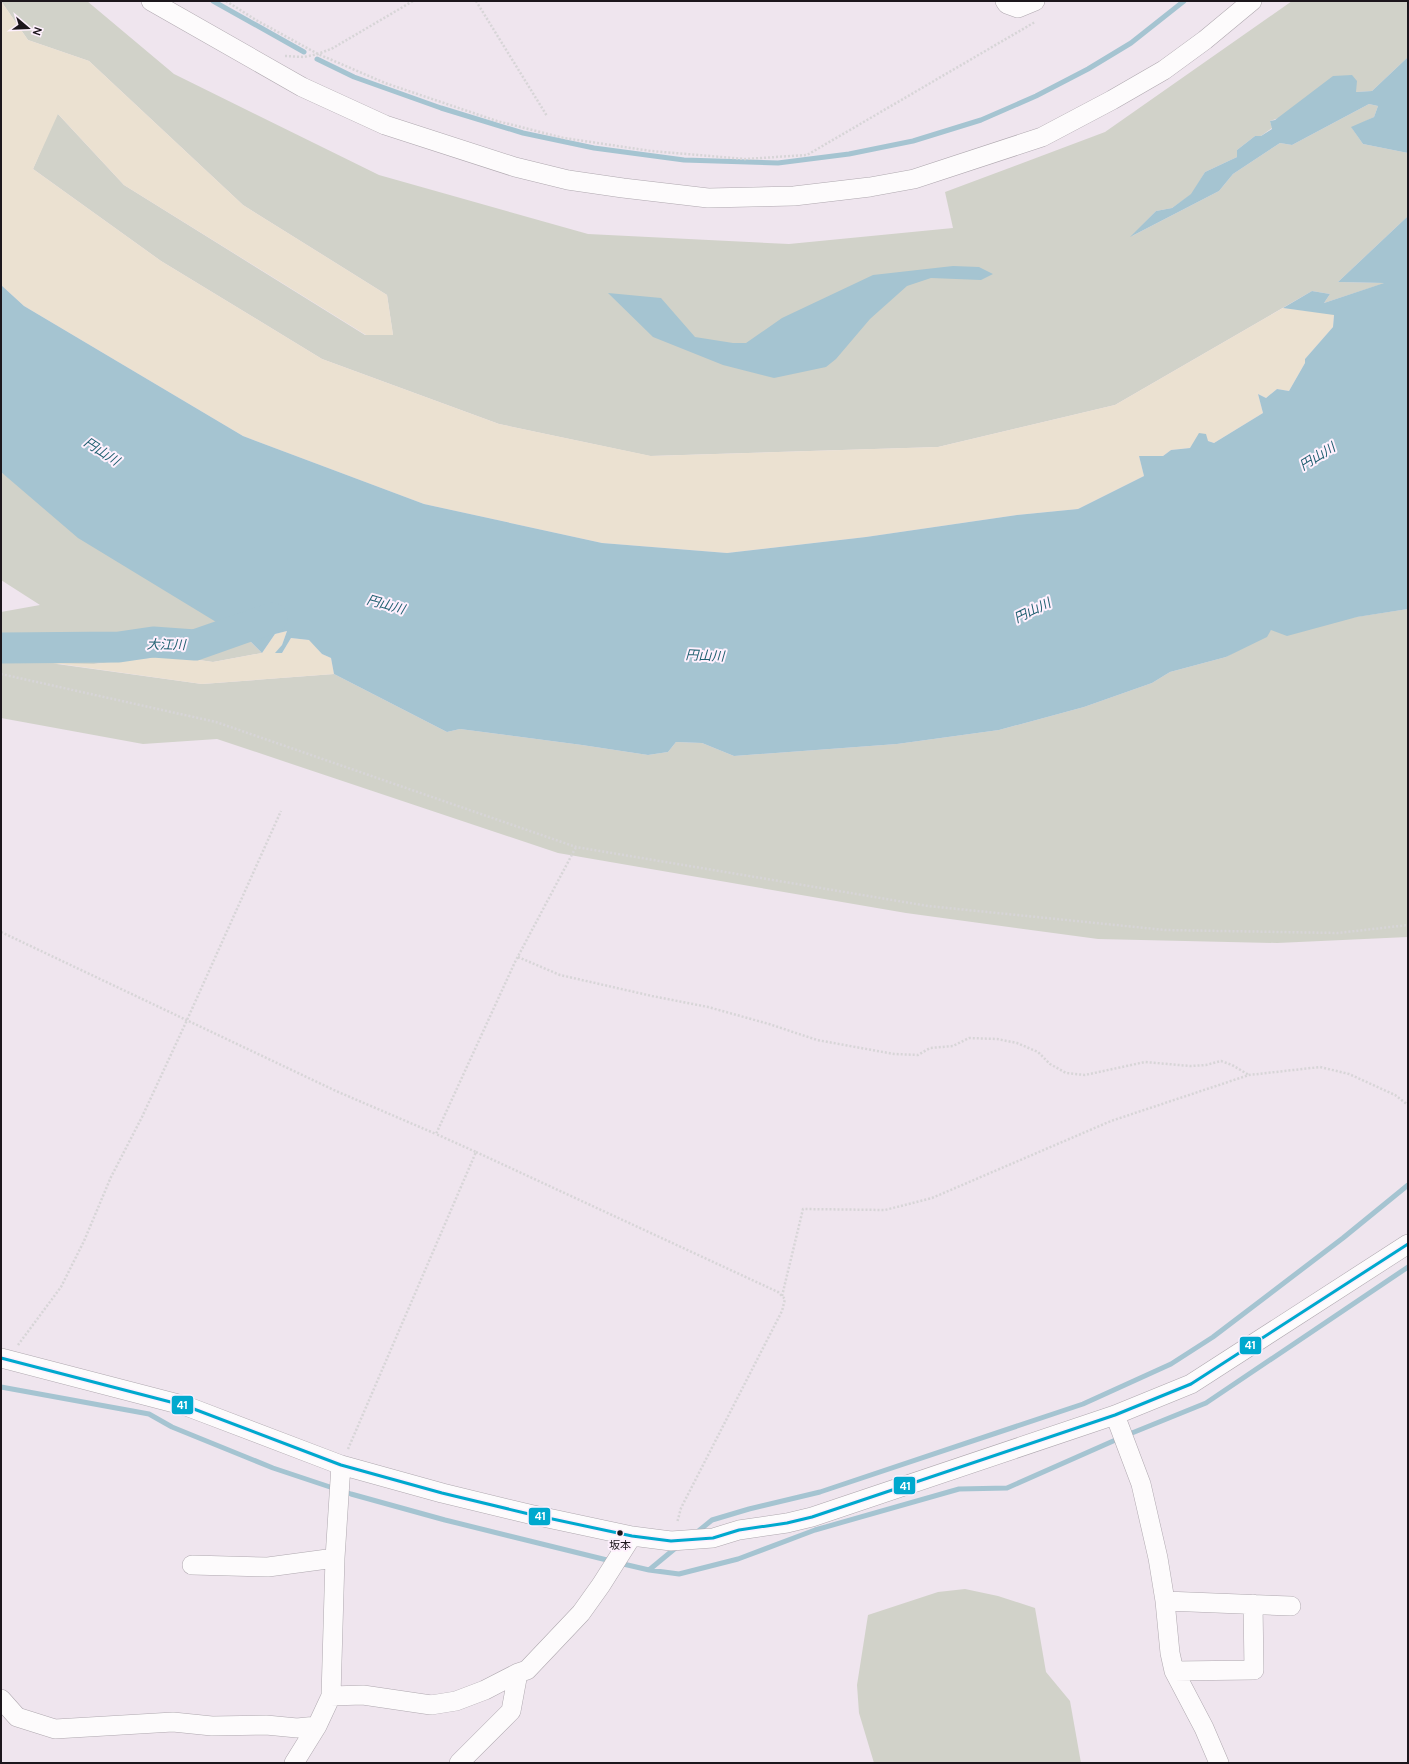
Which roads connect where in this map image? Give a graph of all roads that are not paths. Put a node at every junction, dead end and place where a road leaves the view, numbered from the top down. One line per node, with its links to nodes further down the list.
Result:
1 (151, 1): 3 (street)
2 (1005, 1): 4 (street)
3 (1252, 1)
4 (1033, 3)
5 (1408, 1244): 7 (street)
6 (4, 1359): 8 (street)
7 (1115, 1415): 9 (street); 12 (street)
8 (341, 1464): 9 (street); 10 (street)
9 (632, 1536): 16 (street)
10 (335, 1558): 11 (street); 17 (street)
11 (192, 1565)
12 (1165, 1601): 13 (street); 15 (street)
13 (1253, 1604): 14 (street); 15 (street)
14 (1291, 1606)
15 (1174, 1671): 22 (street)
16 (518, 1673): 17 (street); 21 (street)
17 (331, 1696): 19 (street)
18 (1, 1699): 19 (street)
19 (317, 1726): 20 (street)
20 (294, 1763)
21 (459, 1763)
22 (1219, 1763)

